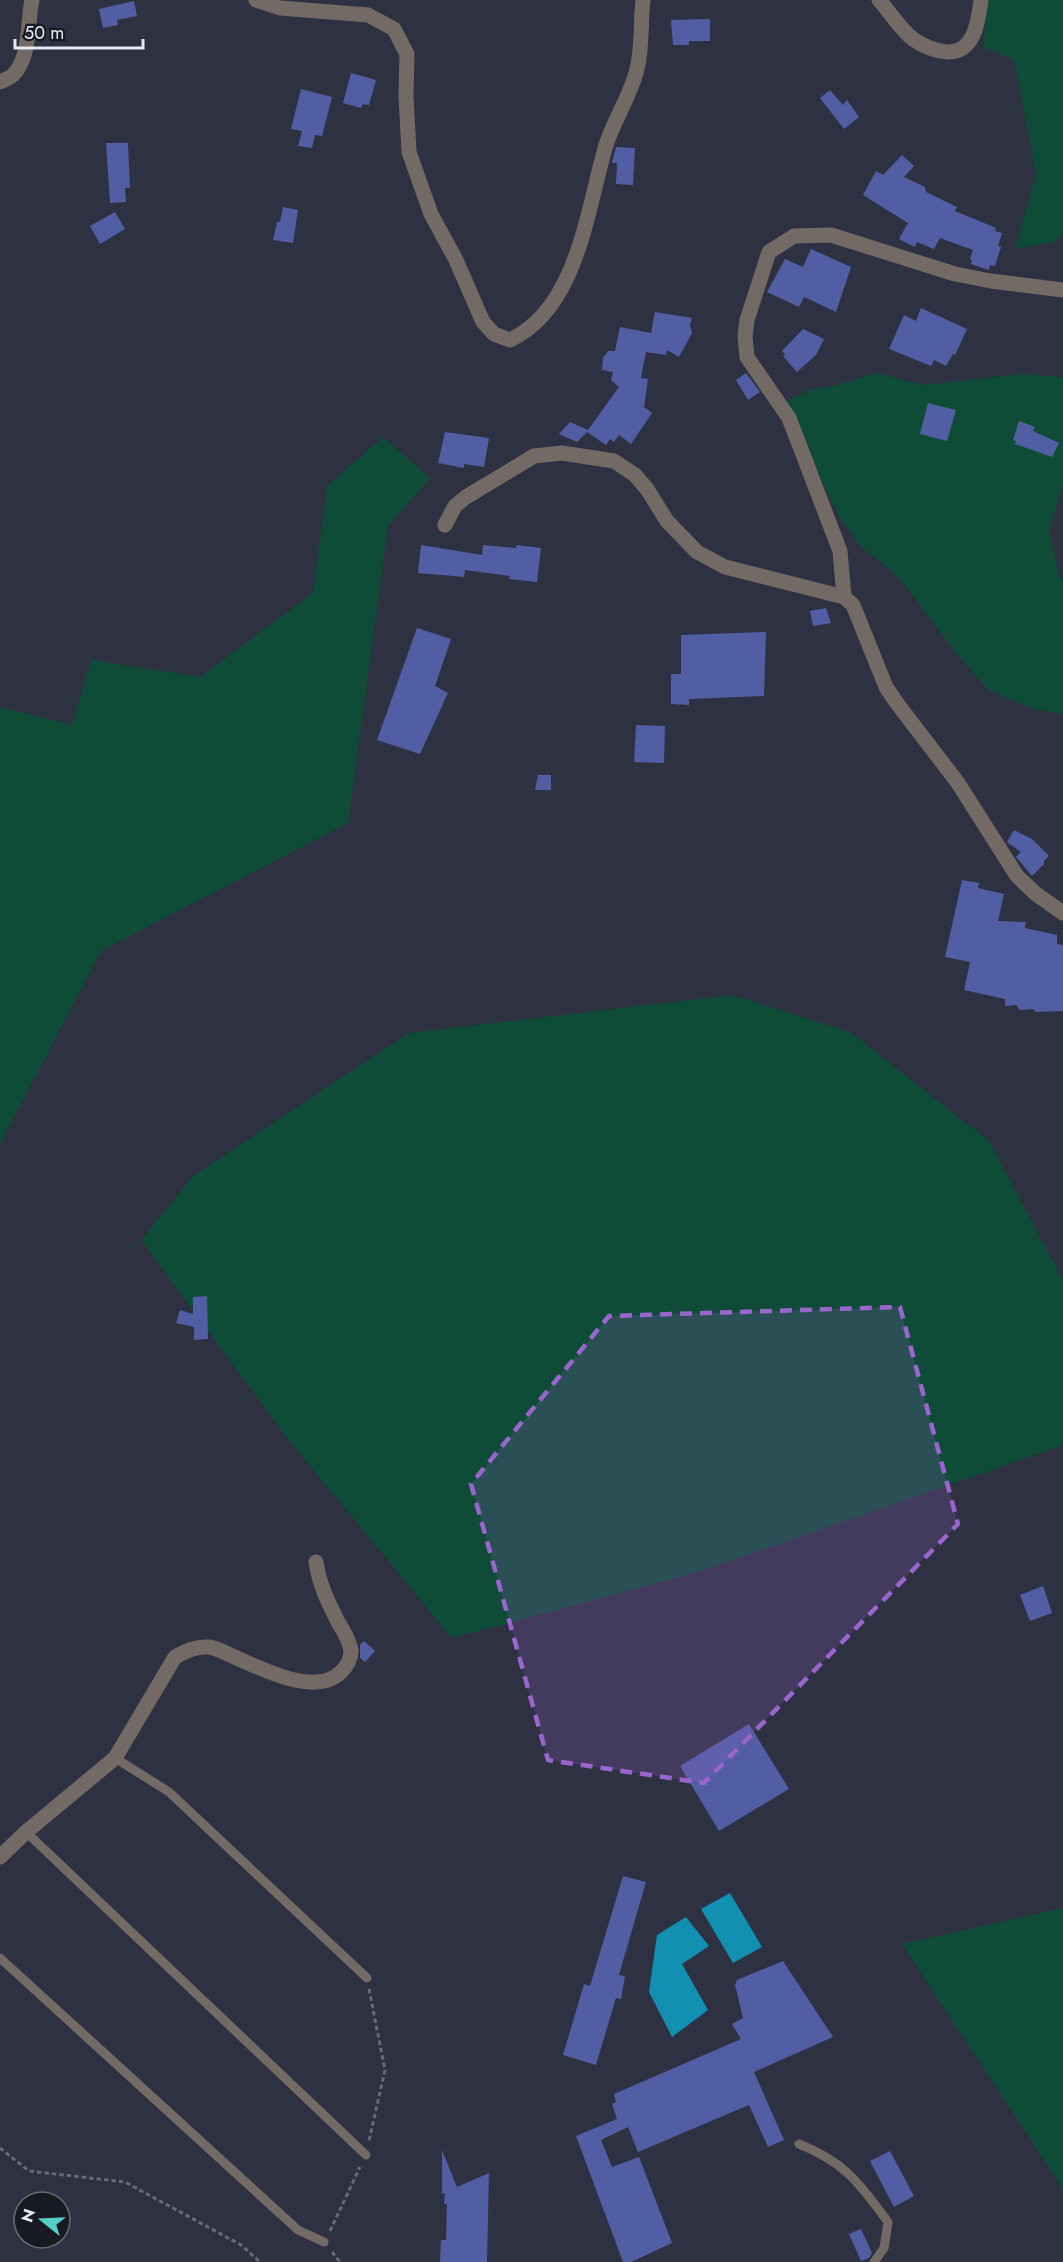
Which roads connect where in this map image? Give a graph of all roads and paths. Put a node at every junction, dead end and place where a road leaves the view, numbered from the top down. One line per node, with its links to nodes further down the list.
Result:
1 (32, 0): 6 (street)
2 (256, 0): 3 (street)
3 (643, 0)
4 (879, 0): 5 (street)
5 (981, 0)
6 (0, 82)
7 (1063, 290): 9 (street)
8 (445, 525): 9 (street)
9 (844, 597): 10 (street)
10 (1063, 913)
11 (316, 1562): 12 (street)
12 (115, 1758): 13 (street); 16 (lane)
13 (26, 1832): 14 (street); 19 (lane)
14 (0, 1857)
15 (0, 1958): 20 (lane)
16 (366, 1978): 19 (path)
17 (799, 2145): 23 (lane)
18 (0, 2148): 21 (path)
19 (366, 2155): 20 (path)
20 (324, 2242): 22 (path)
21 (260, 2262)
22 (340, 2262)
23 (874, 2262)

